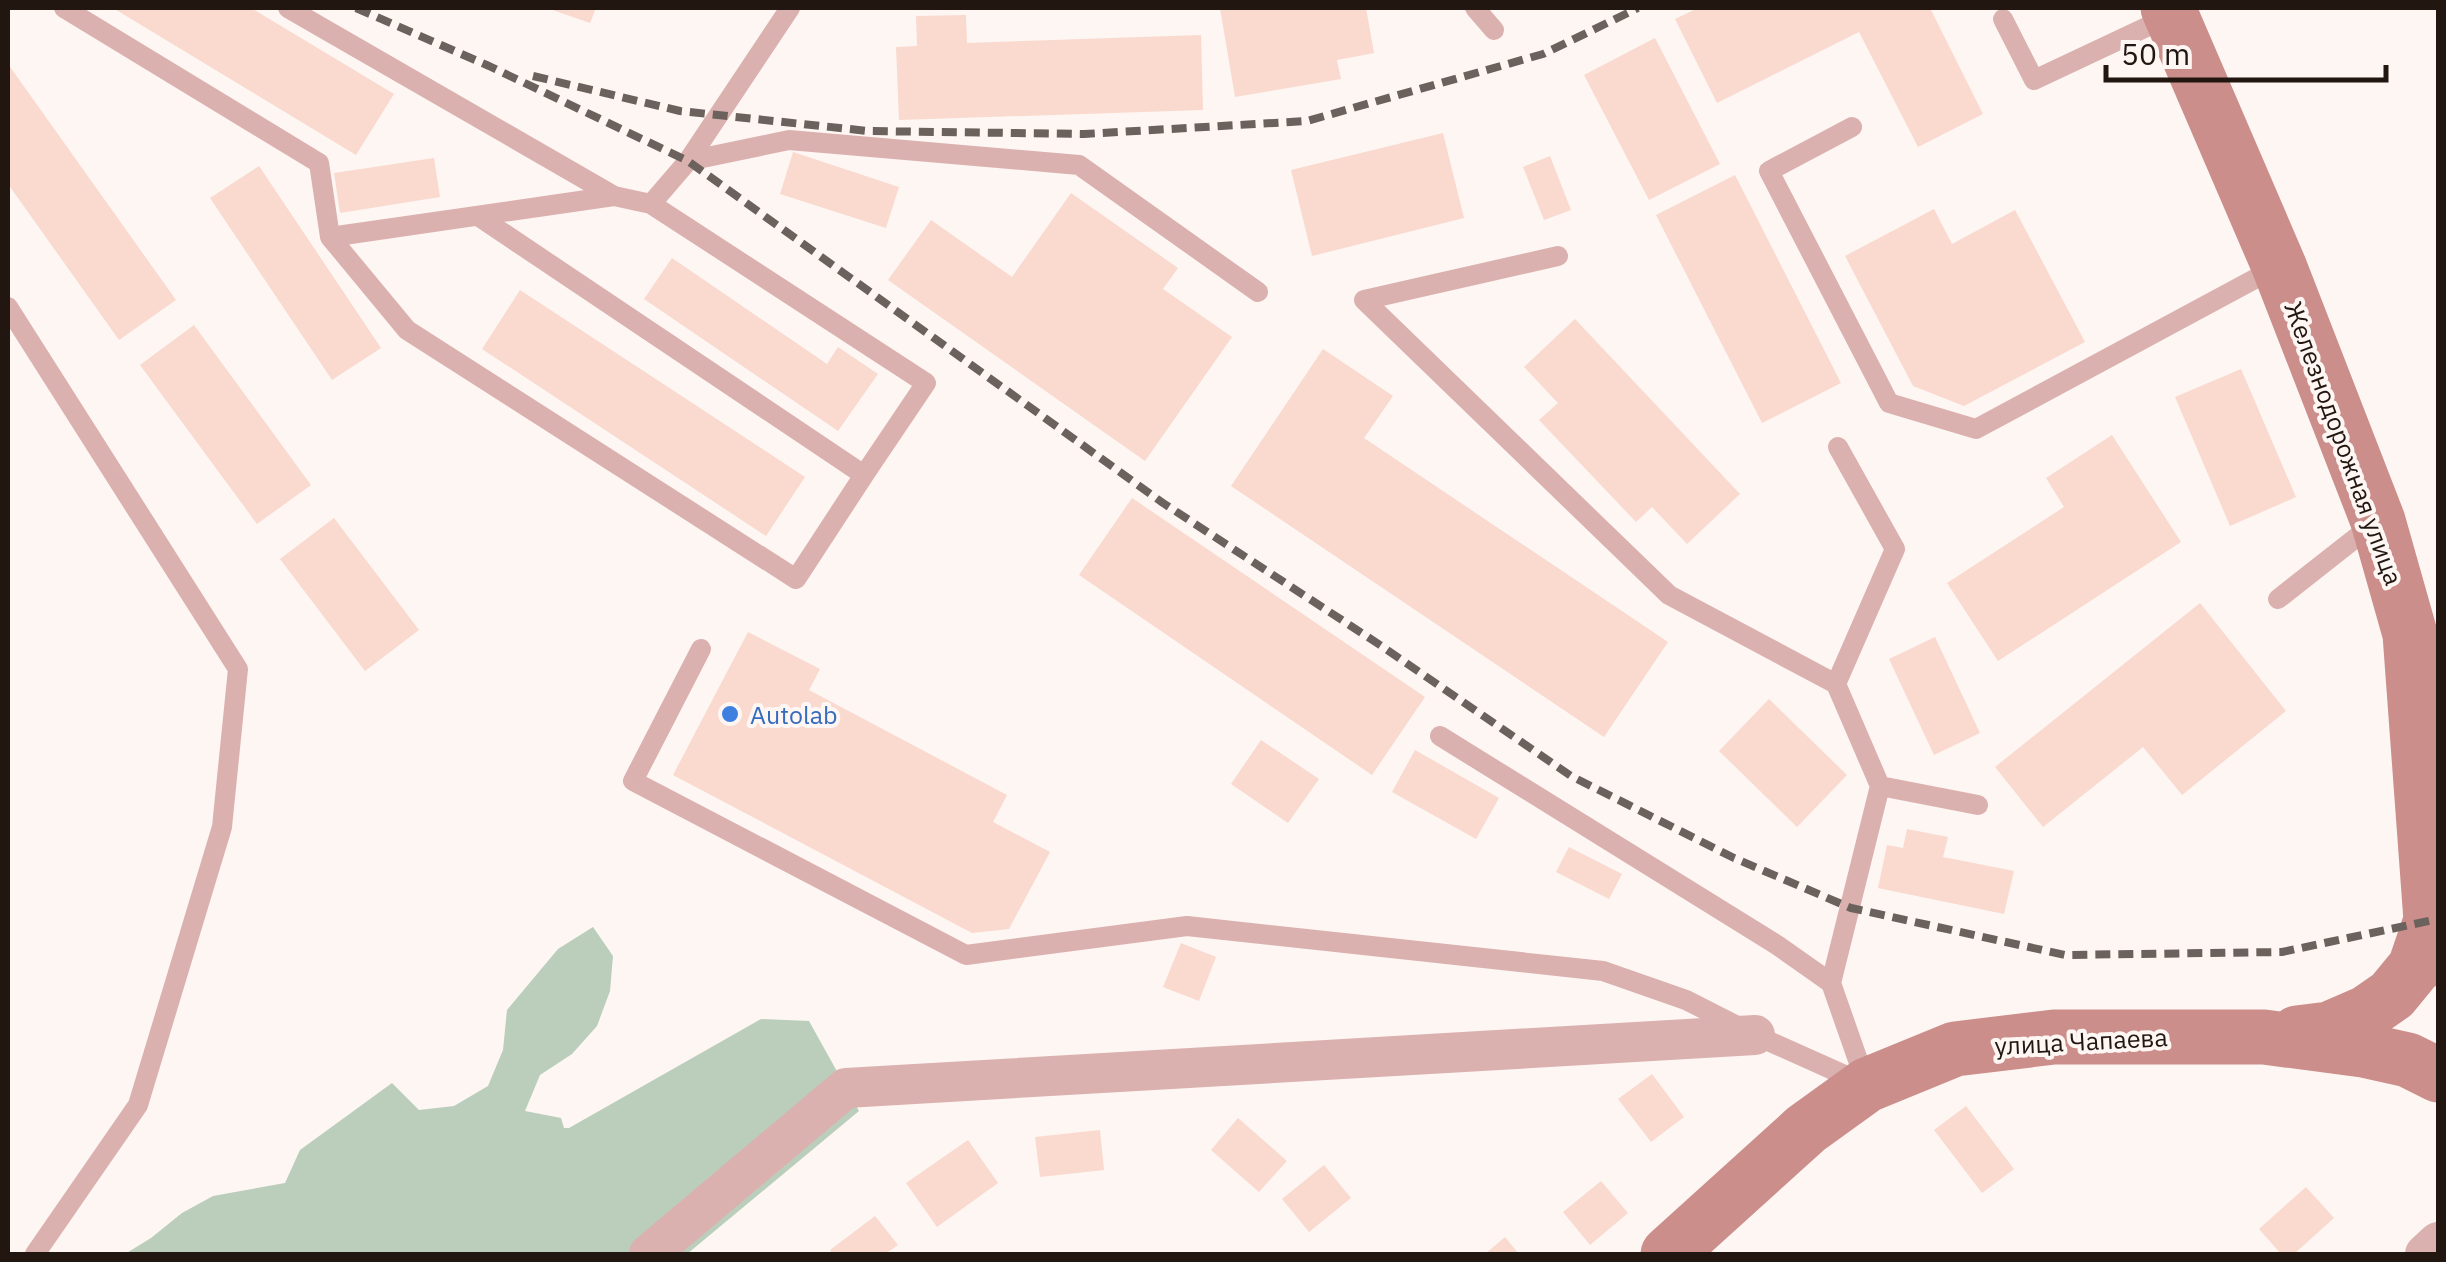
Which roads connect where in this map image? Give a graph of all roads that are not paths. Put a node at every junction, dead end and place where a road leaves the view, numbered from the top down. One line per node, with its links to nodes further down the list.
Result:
1 (64, 8): 13 (lane)
2 (288, 8): 10 (lane)
3 (790, 8): 9 (lane)
4 (1475, 8): 7 (lane)
5 (2170, 11): 6 (lane); 15 (street, Железнодорожная улица)
6 (2003, 19)
7 (1494, 30)
8 (1852, 128): 15 (lane)
9 (688, 161): 11 (lane); 16 (lane)
10 (614, 196): 11 (lane); 12 (lane)
11 (651, 204): 19 (lane)
12 (478, 216): 13 (lane); 19 (lane)
13 (330, 238): 19 (lane)
14 (1558, 256): 23 (lane)
15 (2278, 266): 20 (street, Железнодорожная улица)
16 (1258, 292)
17 (8, 306): 34 (lane)
18 (1838, 447): 23 (lane)
19 (864, 474)
20 (2378, 521): 21 (lane); 27 (street, Железнодорожная улица)
21 (2278, 599)
22 (701, 649): 29 (lane)
23 (1836, 684): 25 (lane)
24 (1440, 736): 28 (lane)
25 (1880, 786): 26 (lane); 28 (lane)
26 (1978, 806)
27 (2435, 940): 30 (street)
28 (1831, 983): 32 (lane)
29 (1755, 1035): 32 (lane); 35 (street)
30 (2264, 1037): 31 (street, улица Чапаева); 32 (street, улица Чапаева)
31 (2438, 1075)
32 (1866, 1084): 36 (street, улица Чапаева)
33 (2438, 1242): 37 (street)
34 (36, 1254)
35 (649, 1254)
36 (1668, 1254)
37 (2425, 1254)

